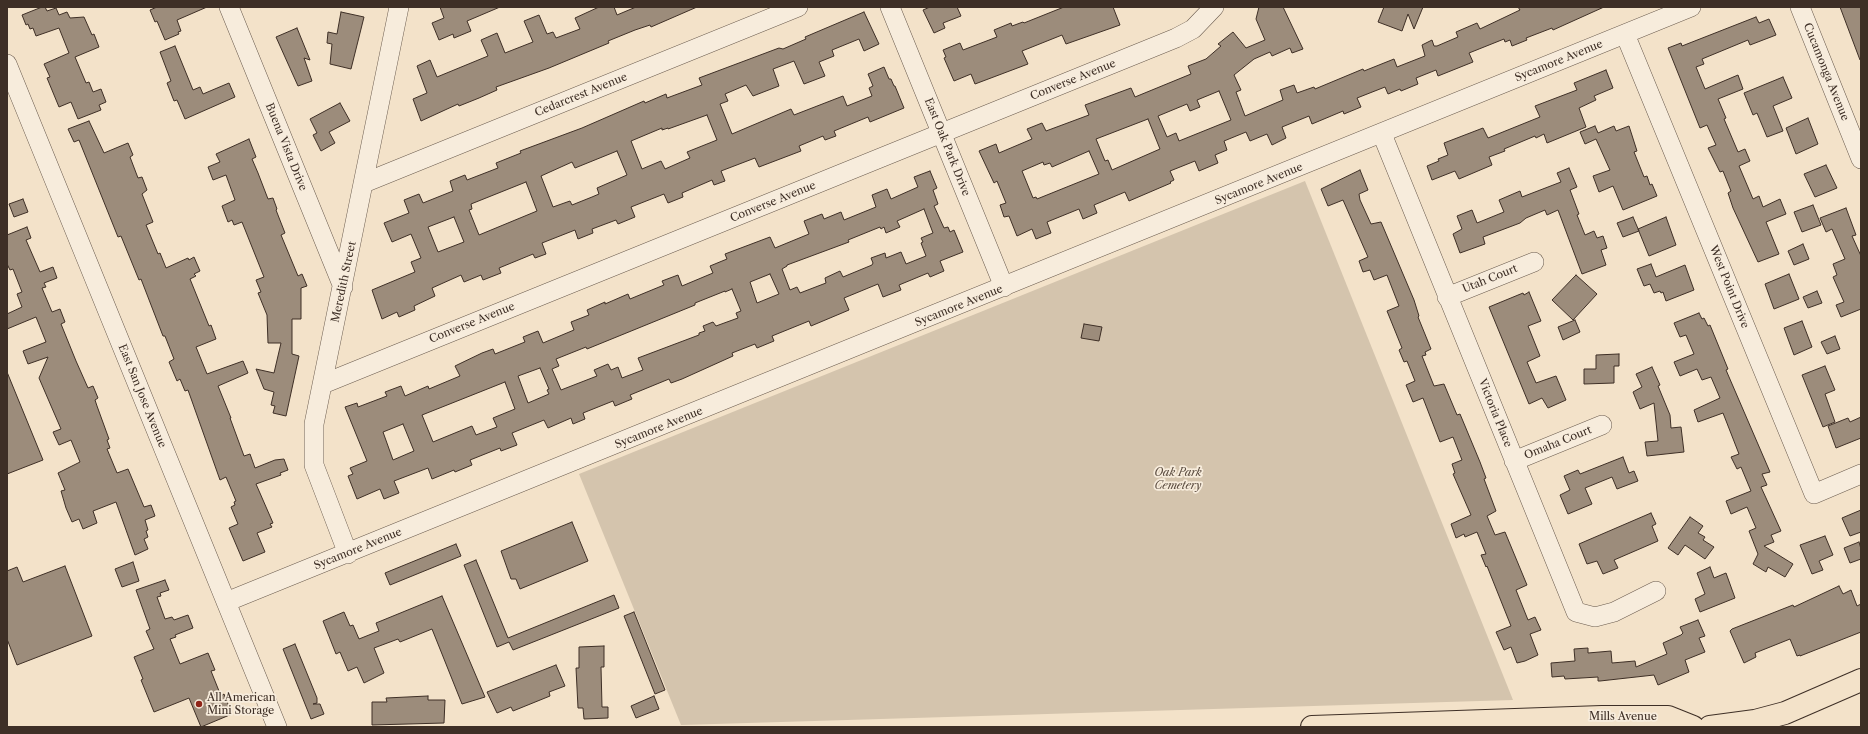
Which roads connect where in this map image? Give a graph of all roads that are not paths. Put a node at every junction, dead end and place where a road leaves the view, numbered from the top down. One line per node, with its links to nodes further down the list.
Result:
1 (229, 7): 16 (street, Buena Vista Drive)
2 (399, 7): 14 (street, Meredith Street)
3 (798, 7): 14 (street, Cedarcrest Avenue)
4 (890, 7): 11 (street, East Oak Park Drive)
5 (1214, 7): 11 (street, Converse Avenue)
6 (1691, 7): 8 (street, Sycamore Avenue)
7 (1800, 7): 13 (street, Cucamonga Avenue)
8 (1625, 34): 12 (street, Sycamore Avenue); 22 (street, West Point Drive)
9 (7, 64): 10 (street, East San Jose Avenue)
10 (13, 97): 25 (street, East San Jose Avenue)
11 (941, 133): 17 (street, East Oak Park Drive); 19 (street, Converse Avenue)
12 (1382, 134): 17 (street, Sycamore Avenue); 18 (street, Victoria Place)
13 (1861, 159)
14 (364, 183): 16 (street, Meredith Street)
15 (1534, 262): 18 (street, Utah Court)
16 (343, 286): 19 (street, Meredith Street)
17 (1004, 287): 23 (street, Sycamore Avenue)
18 (1447, 297): 21 (street, Victoria Place)
19 (323, 384): 23 (street, Meredith Street)
20 (1602, 425): 21 (street, Omaha Court)
21 (1514, 461): 24 (street, Victoria Place)
22 (1861, 474)
23 (348, 554): 25 (street, Sycamore Avenue)
24 (1656, 591)
25 (226, 602): 27 (street, East San Jose Avenue)
26 (1861, 680): 30 (main road)
27 (277, 727)
28 (1312, 727): 29 (main road, Mills Avenue)
29 (1693, 727)
30 (1710, 727)

